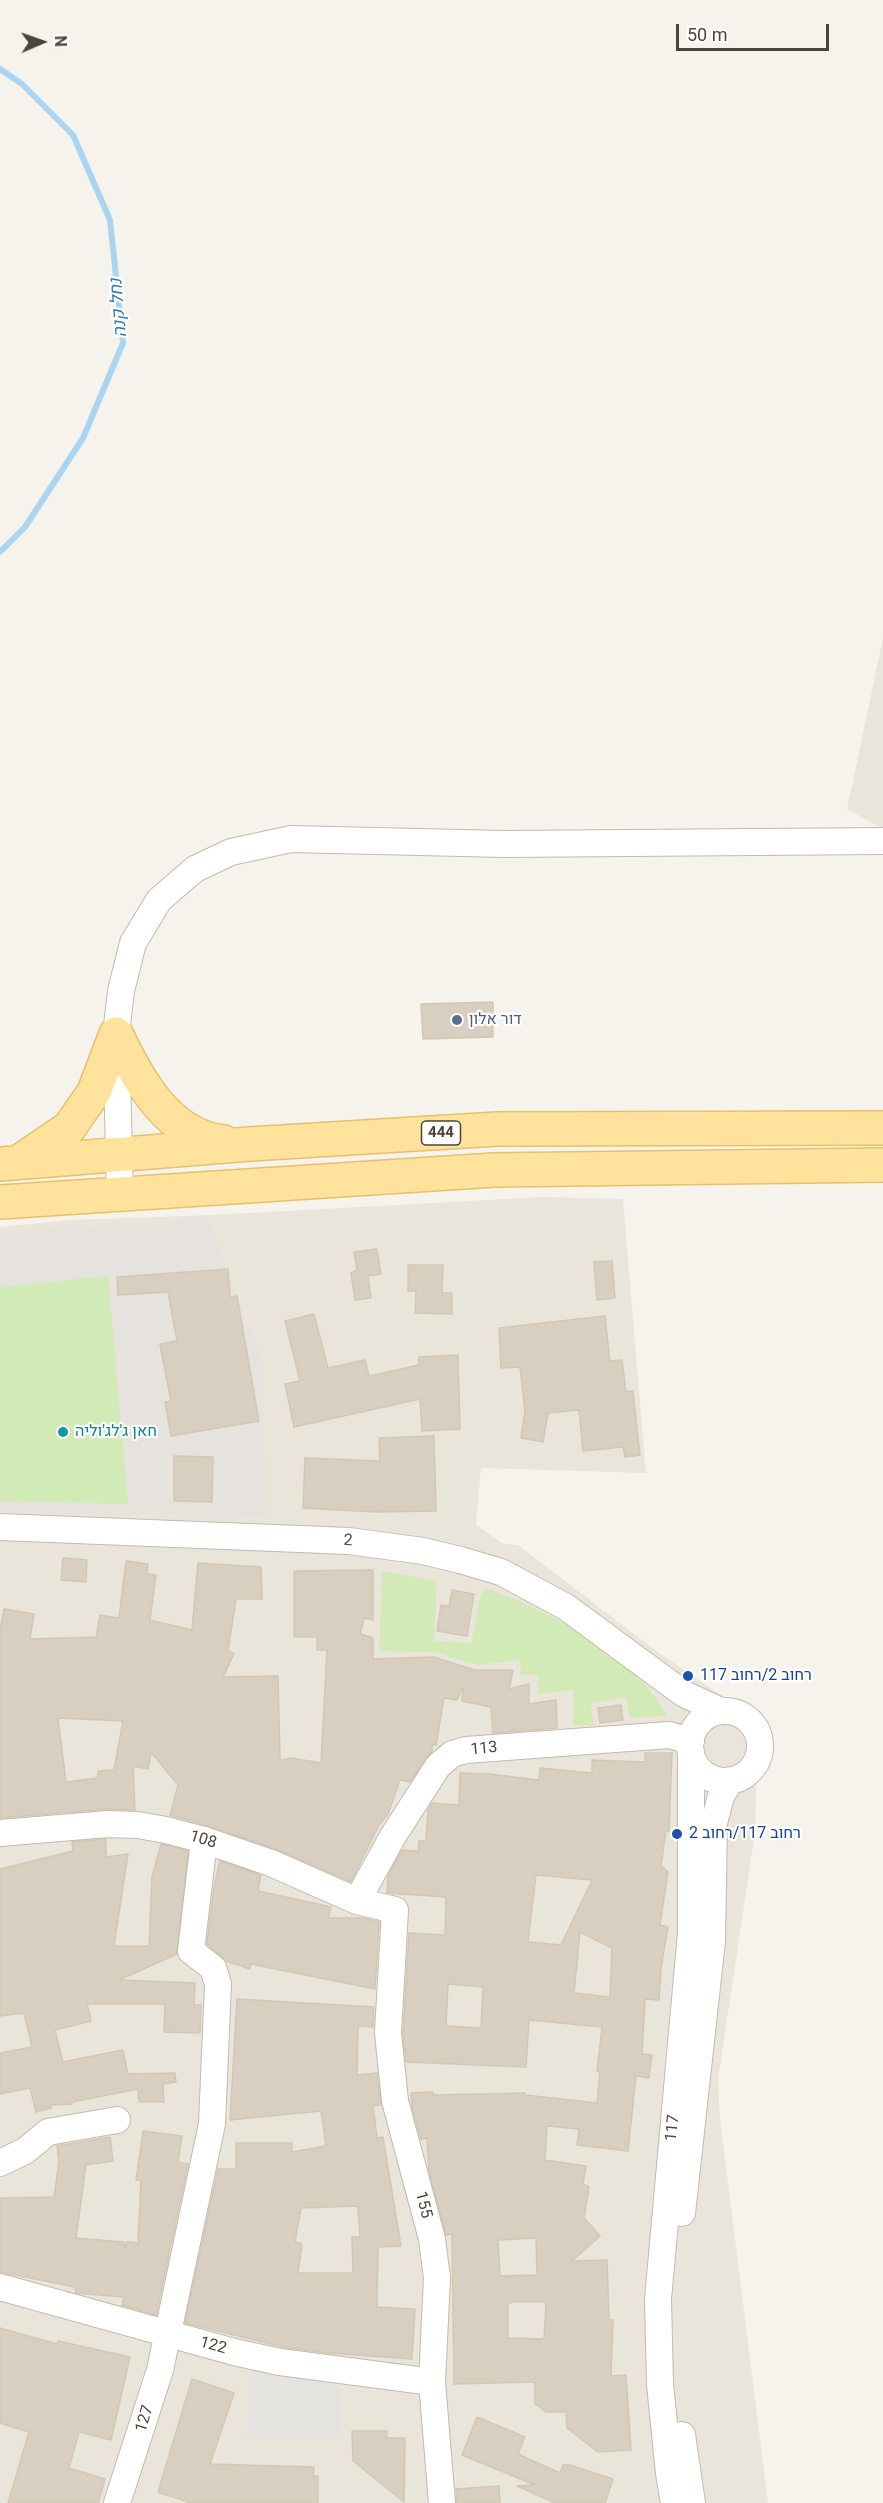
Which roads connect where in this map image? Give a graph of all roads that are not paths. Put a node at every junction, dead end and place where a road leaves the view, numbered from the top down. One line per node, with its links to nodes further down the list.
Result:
1 (883, 841): 2 (street)
2 (116, 1034): 4 (main road); 5 (street); 6 (main road)
3 (883, 1128): 4 (main road, 444)
4 (250, 1144): 5 (main road, 444)
5 (118, 1155): 6 (main road, 444); 8 (street)
6 (9, 1163)
7 (883, 1165): 8 (main road)
8 (120, 1194): 9 (main road)
9 (0, 1202)
10 (0, 1527): 11 (street, 2)
11 (662, 1677): 12 (street, 2); 13 (street, 2)
12 (721, 1711): 13 (street); 14 (street)
13 (692, 1741): 14 (street); 17 (street, 113); 26 (street, 117)
14 (731, 1780): 27 (street, 117)
15 (0, 1833): 16 (street, 108)
16 (204, 1840): 17 (street, 108); 22 (street, 127)
17 (357, 1901): 18 (street, 108)
18 (395, 1910): 23 (street, 155)
19 (117, 2120): 20 (street)
20 (0, 2163)
21 (0, 2287): 22 (street, 122)
22 (168, 2333): 23 (street, 122); 24 (street, 127)
23 (432, 2382): 25 (street, 155)
24 (117, 2503)
25 (442, 2503)
26 (674, 2503)
27 (692, 2503)

